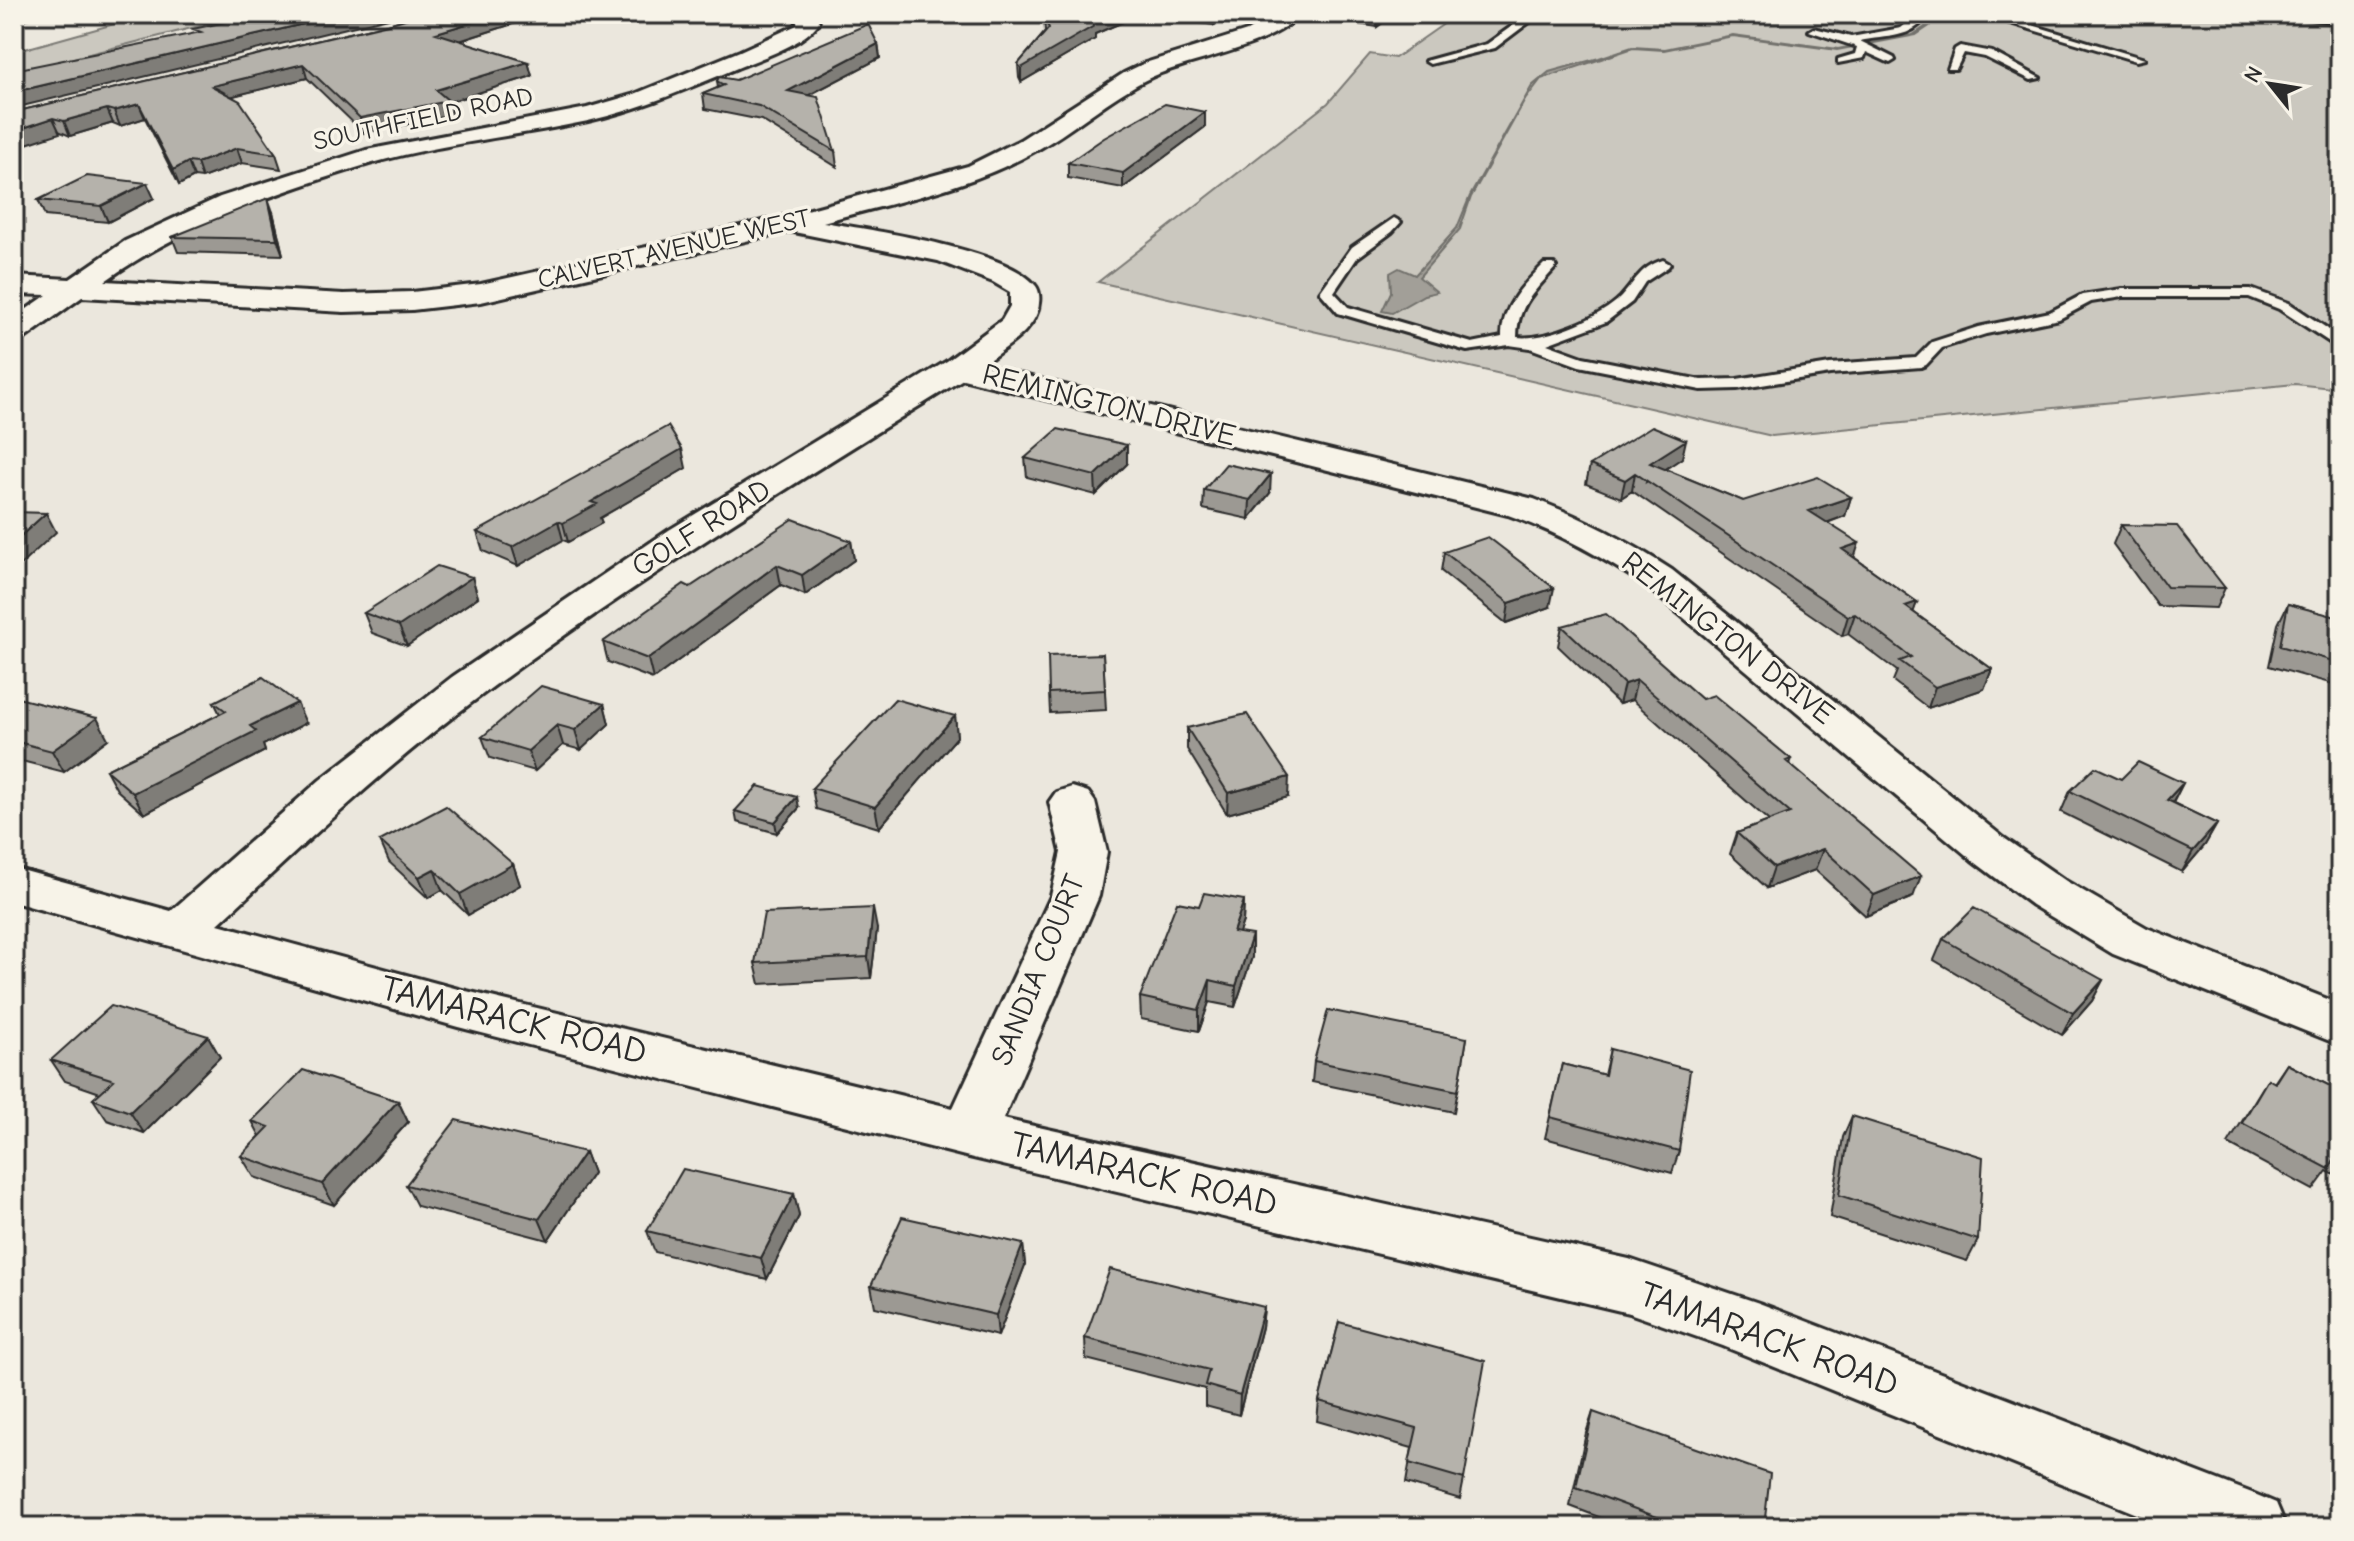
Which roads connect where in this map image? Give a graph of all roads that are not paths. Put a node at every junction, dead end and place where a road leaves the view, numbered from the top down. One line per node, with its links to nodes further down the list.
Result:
1 (806, 14): 21 (street, SOUTHFIELD ROAD)
2 (1290, 14): 17 (street, CALVERT AVENUE WEST)
3 (1535, 14): 12 (lane)
4 (1923, 14): 9 (lane)
5 (1985, 14): 10 (lane)
6 (2295, 14): 7 (lane)
7 (2340, 20)
8 (1814, 31): 9 (lane)
9 (1858, 45): 11 (lane); 13 (lane)
10 (2140, 59)
11 (1890, 60)
12 (1430, 61)
13 (1842, 61)
14 (1952, 67): 15 (lane)
15 (2035, 78)
16 (1394, 222): 23 (lane)
17 (790, 223): 21 (street, CALVERT AVENUE WEST); 26 (street, GOLF ROAD)
18 (1663, 264): 24 (lane)
19 (1549, 267): 23 (lane)
20 (14, 285): 21 (street, CALVERT AVENUE WEST)
21 (70, 290): 22 (street, SOUTHFIELD ROAD)
22 (14, 332)
23 (1509, 340): 24 (lane)
24 (1533, 344): 25 (lane)
25 (2340, 344)
26 (958, 368): 29 (street, GOLF ROAD); 30 (street, REMINGTON DRIVE)
27 (1072, 802): 31 (street, SANDIA COURT)
28 (14, 885): 29 (street, TAMARACK ROAD)
29 (181, 930): 31 (street, TAMARACK ROAD)
30 (2340, 1025)
31 (969, 1134): 32 (street, TAMARACK ROAD)
32 (2252, 1527)

